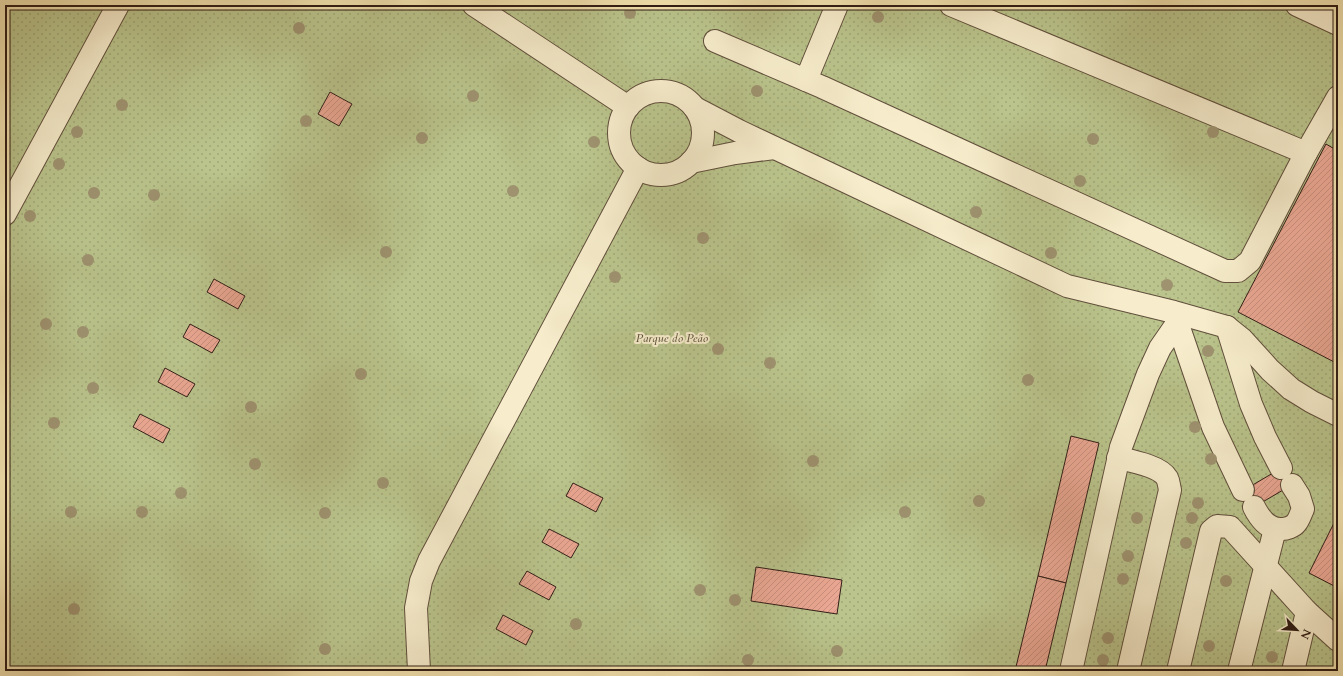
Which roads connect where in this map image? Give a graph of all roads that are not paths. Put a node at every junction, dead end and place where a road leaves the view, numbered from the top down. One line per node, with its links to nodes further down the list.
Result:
1 (118, 5): 16 (street)
2 (474, 5): 10 (street)
3 (837, 5): 8 (street)
4 (951, 5): 13 (street)
5 (1298, 5): 6 (street)
6 (1338, 24)
7 (716, 41): 8 (street)
8 (806, 80): 13 (street)
9 (1338, 97): 13 (street)
10 (628, 107): 11 (street); 15 (street)
11 (695, 108): 12 (street); 14 (street)
12 (774, 148): 14 (street); 17 (street)
13 (1306, 153)
14 (691, 162): 15 (street)
15 (638, 168): 25 (street)
16 (5, 214)
17 (1176, 317): 18 (street); 20 (street); 21 (street)
18 (1227, 327): 19 (street); 21 (street)
19 (1338, 415)
20 (1118, 458): 26 (street); 27 (street)
21 (1275, 529): 22 (street)
22 (1266, 568): 23 (street); 28 (street); 29 (street)
23 (1307, 612): 24 (street); 30 (street)
24 (1338, 640)
25 (419, 671)
26 (1071, 671)
27 (1128, 671)
28 (1178, 671)
29 (1239, 671)
30 (1293, 671)

